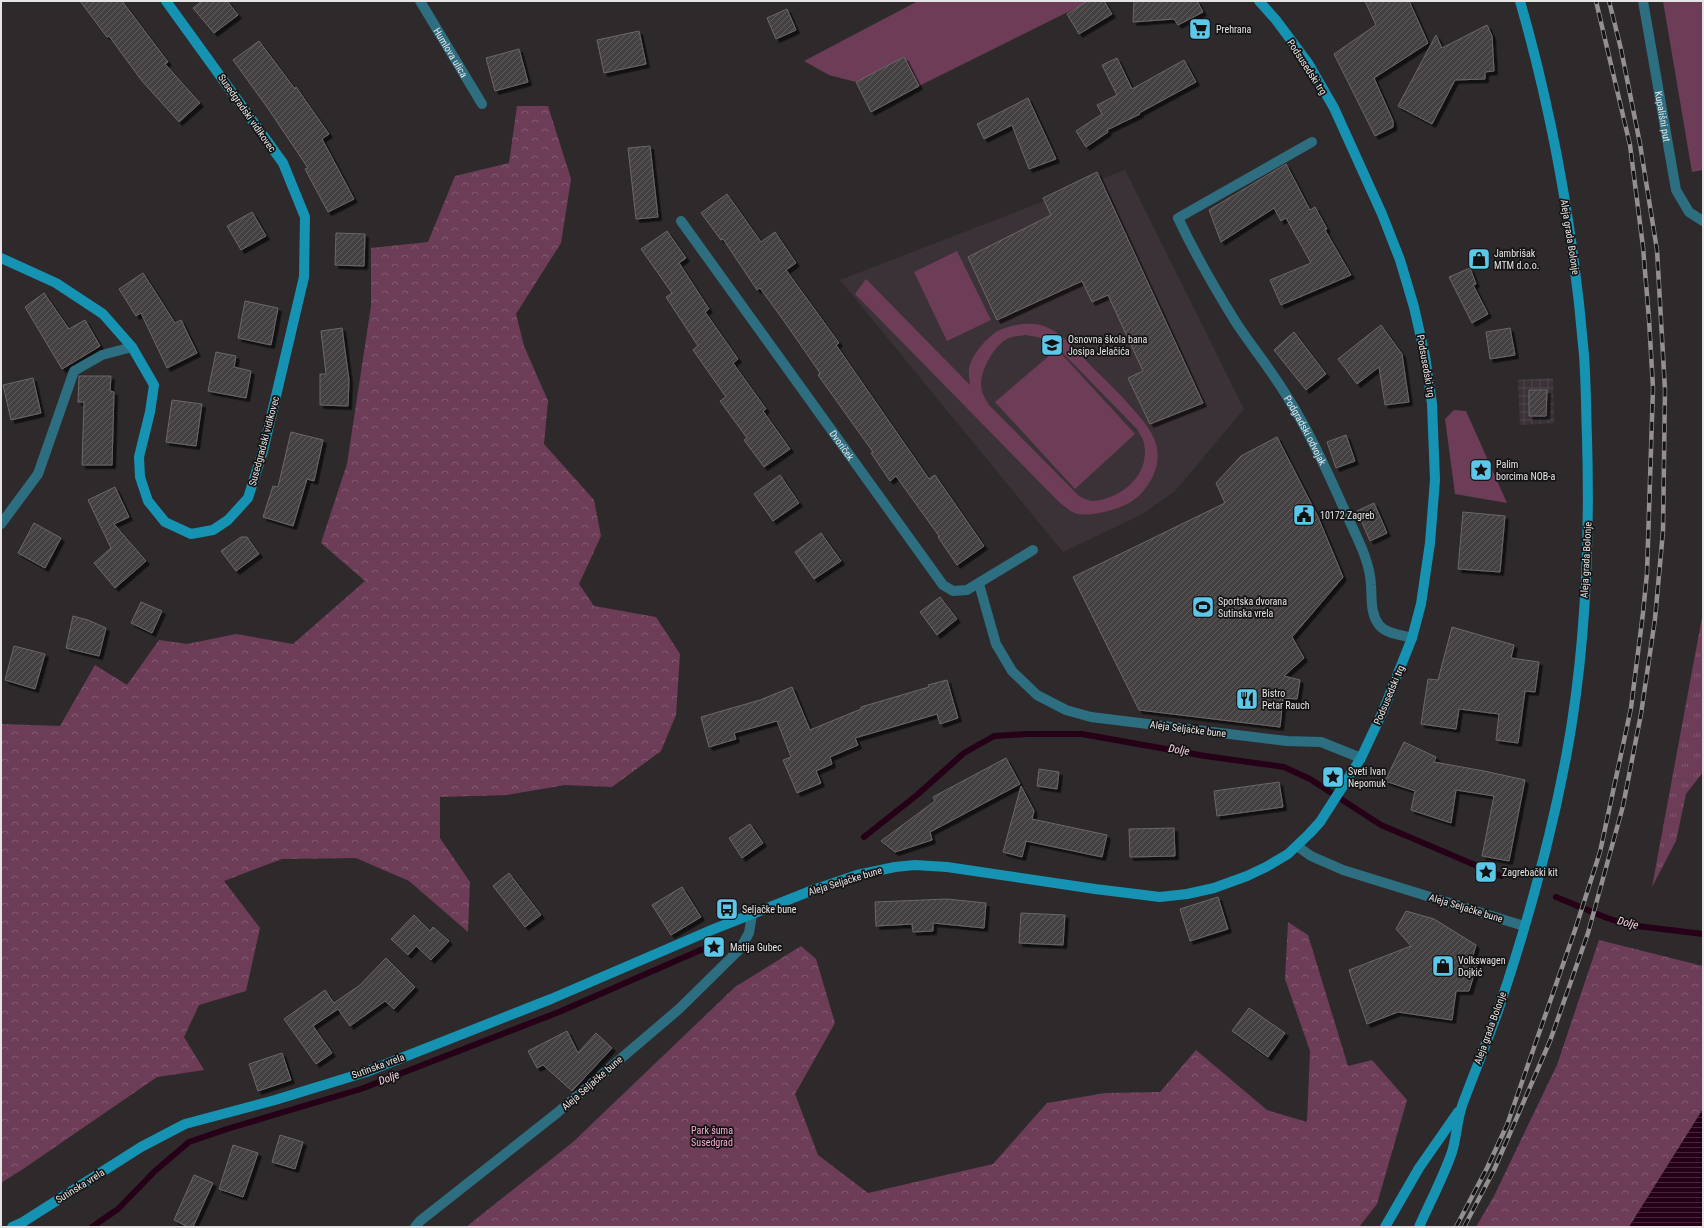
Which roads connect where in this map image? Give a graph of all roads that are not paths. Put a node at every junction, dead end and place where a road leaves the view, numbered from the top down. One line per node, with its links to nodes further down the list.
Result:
1 (166, 1): 11 (street, Susedgradski vidikovec)
2 (420, 1): 6 (street, Humlova ulica)
3 (1259, 1): 15 (street, Podsusedski trg)
4 (1520, 1): 19 (street, Aleja grada Bolonje)
5 (1643, 1): 9 (street, Kupališni put)
6 (482, 104)
7 (1312, 142): 15 (street, Podgradski odvojak)
8 (681, 221): 14 (street, Dvoriček)
9 (1703, 221)
10 (1, 258): 11 (street, Susedgradski vidikovec)
11 (132, 347): 12 (street)
12 (1, 524)
13 (1033, 550): 14 (street, Dvoriček)
14 (979, 584): 16 (street, Aleja Seljačke bune)
15 (1412, 638): 16 (street, Podsusedski trg)
16 (1361, 758): 17 (street, Aleja Seljačke bune)
17 (1297, 846): 18 (street, Aleja Seljačke bune); 19 (street, Aleja Seljačke bune)
18 (752, 915): 21 (street, Sutinska vrela); 22 (street, Aleja Seljačke bune)
19 (1524, 926): 20 (street, Aleja grada Bolonje)
20 (1460, 1109): 23 (street, Aleja grada Bolonje); 24 (street, Aleja grada Bolonje)
21 (12, 1227)
22 (415, 1227)
23 (1386, 1227)
24 (1419, 1227)

